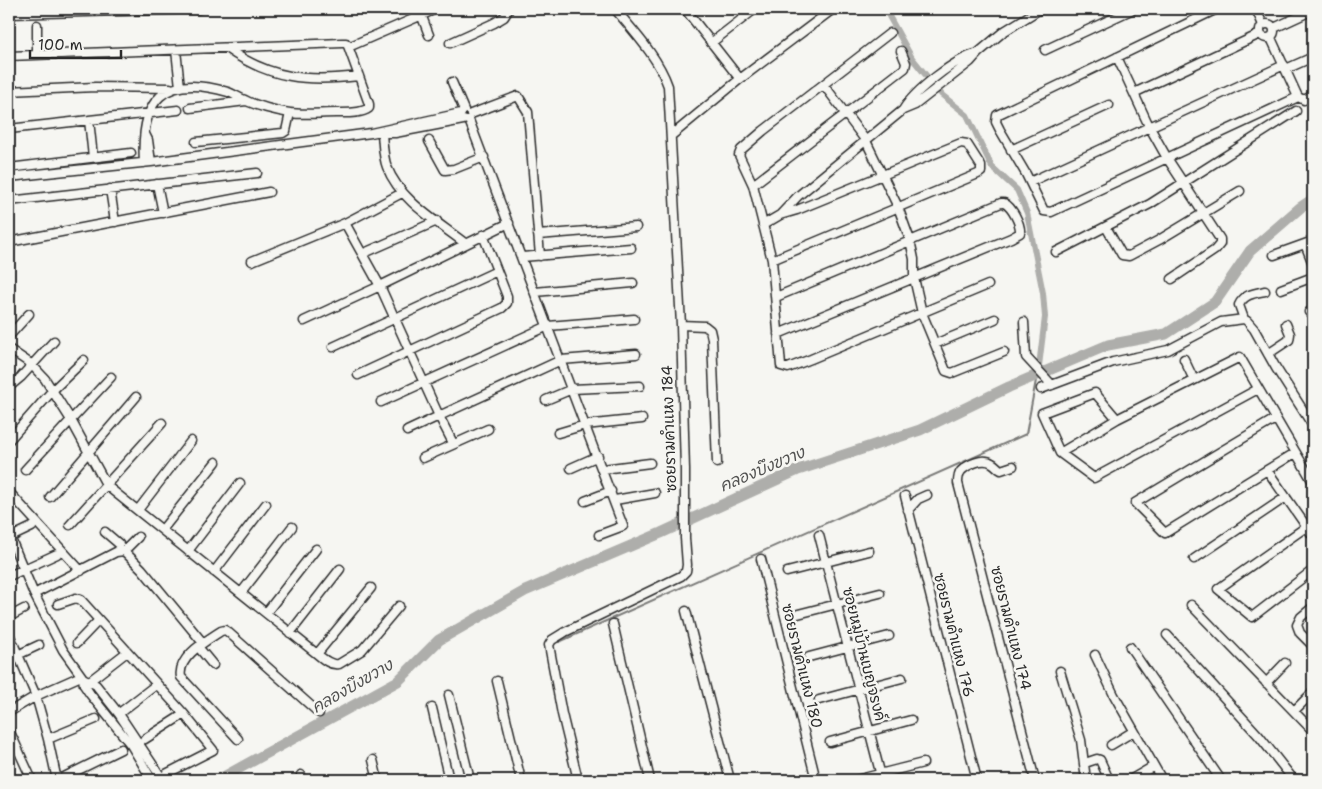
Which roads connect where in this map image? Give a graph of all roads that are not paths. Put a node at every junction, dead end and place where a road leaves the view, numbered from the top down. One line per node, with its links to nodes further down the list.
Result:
1 (199, 9): 13 (street)
2 (436, 9): 16 (street)
3 (509, 9): 26 (street)
4 (615, 9): 65 (street, ซอยรามคำแหง 184)
5 (685, 9): 27 (street)
6 (755, 9): 27 (street)
7 (833, 9): 39 (street)
8 (1040, 9): 67 (street)
9 (1110, 9): 18 (street)
10 (1133, 9): 18 (street)
11 (1217, 9): 35 (street)
12 (1256, 9): 20 (street)
13 (129, 10): 15 (street)
14 (1313, 10): 21 (street)
15 (51, 11): 17 (street)
16 (420, 12): 24 (street); 28 (street)
17 (9, 14)
18 (1115, 18): 31 (street)
19 (37, 25): 33 (street)
20 (1263, 25): 21 (street); 23 (street)
21 (1274, 28): 25 (street)
22 (890, 33): 41 (street)
23 (1260, 34): 25 (street); 45 (street)
24 (429, 35)
25 (1270, 38): 37 (street)
26 (450, 43)
27 (711, 43): 39 (street)
28 (353, 45)
29 (226, 48): 30 (street); 38 (street); 38 (street)
30 (176, 50): 33 (street); 42 (street)
31 (1045, 50)
32 (901, 51): 55 (street)
33 (37, 55): 34 (street)
34 (9, 56)
35 (1117, 57): 45 (street); 69 (street)
36 (1313, 57): 37 (street)
37 (1285, 67): 47 (street); 60 (street)
38 (359, 76): 54 (street)
39 (740, 80): 65 (street)
40 (452, 82): 56 (street)
41 (824, 84): 55 (street); 82 (street)
42 (180, 87): 43 (street); 48 (street)
43 (170, 88): 44 (street); 53 (street)
44 (9, 91)
45 (1134, 93): 60 (street)
46 (1313, 96): 47 (street)
47 (1298, 97): 57 (street)
48 (246, 101): 50 (street); 54 (street)
49 (1109, 105): 69 (street)
50 (190, 108)
51 (178, 110): 53 (street)
52 (1296, 111): 62 (street)
53 (148, 113): 58 (street); 74 (street)
54 (290, 113): 68 (street)
55 (847, 113): 67 (street); 82 (street)
56 (466, 115): 59 (street); 72 (street); 100 (street)
57 (1256, 117): 62 (street); 73 (street)
58 (89, 120): 61 (street); 71 (street)
59 (424, 124): 63 (street); 64 (street)
60 (1149, 126): 73 (street); 79 (street)
61 (9, 129)
62 (1266, 130): 80 (street)
63 (371, 133): 64 (street); 74 (street)
64 (382, 133): 86 (street)
65 (670, 136): 134 (street, ซอยรามคำแหง 184)
66 (428, 141): 72 (street)
67 (866, 141): 77 (street); 91 (street)
68 (196, 142)
69 (1011, 150): 79 (street)
70 (131, 152): 71 (street)
71 (92, 157): 75 (street)
72 (484, 157): 94 (street)
73 (1167, 158): 79 (street); 80 (street)
74 (148, 162): 78 (street)
75 (9, 168)
76 (256, 173): 81 (street)
77 (884, 175): 88 (street); 88 (street); 91 (street)
78 (9, 177)
79 (1030, 182)
80 (1183, 183): 90 (street); 98 (street)
81 (157, 184): 83 (street); 89 (street)
82 (752, 186): 96 (street)
83 (110, 190): 87 (street); 93 (street)
84 (1240, 191): 90 (street)
85 (269, 192): 89 (street)
86 (402, 193): 92 (street); 95 (street)
87 (9, 201)
88 (898, 207): 101 (street); 112 (street)
89 (163, 213): 93 (street)
90 (1203, 213): 98 (street); 117 (street)
91 (780, 215): 96 (street)
92 (437, 221): 104 (street); 107 (street)
93 (115, 222): 102 (street)
94 (509, 223): 99 (street); 110 (street)
95 (345, 224): 107 (street); 111 (street)
96 (763, 225): 112 (street)
97 (636, 227): 100 (street)
98 (1106, 227): 106 (street)
99 (483, 235): 104 (street); 114 (street)
100 (538, 235): 109 (street)
101 (910, 240): 116 (street); 116 (street); 124 (street)
102 (9, 242)
103 (1309, 242): 108 (street); 113 (street)
104 (466, 244): 120 (street)
105 (631, 248): 109 (street)
106 (1056, 252)
107 (362, 254): 120 (street)
108 (1274, 255)
109 (540, 256): 110 (street)
110 (522, 257): 123 (street)
111 (252, 260)
112 (772, 260): 124 (street)
113 (1313, 264)
114 (497, 271): 127 (street); 142 (street)
115 (1313, 277): 121 (street)
116 (914, 278): 125 (street); 136 (street)
117 (1172, 279)
118 (633, 283): 123 (street)
119 (988, 285): 125 (street)
120 (380, 286): 127 (street); 131 (street)
121 (1281, 289)
122 (1265, 291): 130 (street)
123 (535, 292): 135 (street)
124 (776, 297): 136 (street)
125 (922, 313): 136 (street); 139 (street)
126 (29, 314): 137 (street)
127 (396, 319): 140 (street); 142 (street)
128 (634, 319): 135 (street)
129 (995, 319): 139 (street)
130 (1244, 319): 145 (street); 154 (street)
131 (304, 321)
132 (1024, 322): 154 (street)
133 (1286, 324): 145 (street)
134 (680, 325): 185 (street); 313 (street, ซอยรามคำแหง 184)
135 (548, 326): 148 (street); 153 (street)
136 (778, 334)
137 (9, 336)
138 (54, 341): 149 (street)
139 (935, 344): 143 (street)
140 (333, 347)
141 (9, 349): 149 (street)
142 (409, 350): 150 (street); 153 (street)
143 (1004, 352)
144 (636, 354): 148 (street)
145 (1268, 354): 171 (street)
146 (1184, 359): 152 (street)
147 (84, 360): 160 (street)
148 (561, 360): 157 (street); 164 (street)
149 (31, 364): 156 (street); 160 (street)
150 (358, 375)
151 (111, 377): 168 (street)
152 (1194, 380): 159 (street); 167 (street)
153 (424, 383): 163 (street); 164 (street)
154 (1052, 385): 158 (street)
155 (640, 386): 157 (street)
156 (9, 387)
157 (572, 389): 162 (street); 170 (street)
158 (1041, 389)
159 (1258, 389): 165 (street); 179 (street)
160 (53, 390): 168 (street); 175 (street)
161 (136, 397): 178 (street)
162 (546, 400)
163 (381, 402)
164 (439, 416): 173 (street); 177 (street)
165 (1275, 418): 180 (street); 190 (street)
166 (642, 419): 170 (street)
167 (1117, 419): 179 (street); 179 (street)
168 (71, 420): 178 (street); 189 (street)
169 (162, 423): 193 (street)
170 (585, 425): 174 (street); 181 (street)
171 (1313, 426)
172 (488, 429): 177 (street)
173 (407, 431)
174 (558, 433)
175 (9, 440)
176 (191, 441): 204 (street)
177 (453, 443): 182 (street)
178 (88, 453): 193 (street); 199 (street)
179 (1060, 453)
180 (1295, 453): 190 (street); 191 (street)
181 (598, 456): 187 (street); 188 (street)
182 (424, 458)
183 (216, 462): 210 (street)
184 (650, 463): 188 (street)
185 (717, 463)
186 (1013, 466): 319 (street, ซอยรามคำแหง 174)
187 (571, 468)
188 (603, 469): 194 (street)
189 (25, 470)
190 (1267, 470): 200 (street)
191 (1313, 482)
192 (240, 483): 219 (street)
193 (107, 486): 204 (street); 206 (street)
194 (611, 491): 201 (street); 202 (street)
195 (9, 492): 228 (street)
196 (655, 493): 201 (street)
197 (927, 495): 205 (street)
198 (904, 496): 205 (street, ซอยรามคำแหง 176)
199 (50, 497)
200 (1286, 497): 209 (street); 223 (street)
201 (615, 500): 212 (street)
202 (585, 501)
203 (266, 504): 229 (street)
204 (138, 510): 210 (street)
205 (908, 510): 318 (street, ซอยรามคำแหง 176)
206 (70, 525)
207 (32, 526): 215 (street)
208 (292, 527): 233 (street)
209 (1306, 527): 214 (street); 227 (street)
210 (162, 530): 219 (street)
211 (105, 532): 218 (street)
212 (599, 535)
213 (819, 535): 224 (street, ซอยหมู่บ้านเบญจรงค์)
214 (1313, 536)
215 (9, 537): 226 (street)
216 (138, 538): 218 (street)
217 (316, 549): 243 (street)
218 (122, 551): 228 (street); 254 (street)
219 (188, 551): 229 (street)
220 (869, 551): 224 (street)
221 (57, 554): 226 (street)
222 (761, 559): 316 (street, ซอยรามคำแหง 180)
223 (1194, 559)
224 (826, 563): 230 (street); 237 (street, ซอยหมู่บ้านเบญจรงค์)
225 (340, 569): 248 (street)
226 (24, 570): 231 (street); 235 (street)
227 (1313, 570)
228 (81, 571): 235 (street)
229 (214, 572): 233 (street)
230 (787, 572)
231 (9, 576)
232 (371, 588): 259 (street)
233 (241, 593): 243 (street)
234 (880, 593): 237 (street)
235 (34, 594): 268 (street)
236 (58, 604): 246 (street)
237 (837, 604): 244 (street); 256 (street, ซอยหมู่บ้านเบญจรงค์)
238 (1191, 605): 270 (street)
239 (399, 606): 259 (street)
240 (1313, 607): 255 (street)
241 (24, 609): 245 (street)
242 (686, 611): 315 (street)
243 (266, 614): 248 (street)
244 (798, 614)
245 (9, 617)
246 (99, 620): 252 (street); 258 (street)
247 (613, 624): 314 (street)
248 (290, 633): 259 (street)
249 (9, 634): 260 (street)
250 (1167, 635): 324 (street)
251 (889, 636): 256 (street)
252 (77, 643)
253 (39, 645): 260 (street)
254 (202, 646): 265 (street); 281 (street); 292 (street)
255 (1313, 646)
256 (848, 647): 262 (street); 272 (street, ซอยหมู่บ้านเบญจรงค์)
257 (1130, 647): 306 (street)
258 (127, 652): 268 (street); 271 (street)
259 (316, 654)
260 (18, 655): 263 (street); 275 (street)
261 (1095, 656): 287 (street)
262 (809, 657)
263 (9, 659)
264 (1285, 663): 270 (street)
265 (213, 665)
266 (1060, 671): 300 (street)
267 (902, 678): 272 (street)
268 (84, 680): 275 (street); 278 (street); 283 (street)
269 (497, 682): 312 (street)
270 (1266, 683): 279 (street)
271 (157, 684): 278 (street); 282 (street)
272 (859, 689): 276 (street); 289 (street, ซอยหมู่บ้านเบญจรงค์)
273 (1313, 692): 279 (street)
274 (448, 695): 311 (street)
275 (36, 696): 280 (street); 290 (street)
276 (819, 700)
277 (432, 708): 310 (street)
278 (119, 711): 283 (street); 303 (street)
279 (1294, 711): 288 (street)
280 (9, 712)
281 (319, 713)
282 (184, 714): 291 (street); 303 (street)
283 (108, 717): 305 (street)
284 (96, 719): 290 (street)
285 (911, 720): 289 (street)
286 (9, 730): 296 (street)
287 (1134, 731): 294 (street); 301 (street)
288 (1313, 731)
289 (870, 732): 293 (street); 304 (street, ซอยหมู่บ้านเบญจรงค์)
290 (48, 739): 308 (street)
291 (145, 739)
292 (238, 739)
293 (830, 742)
294 (1111, 745)
295 (121, 749): 308 (street)
296 (17, 750): 297 (street); 307 (street)
297 (9, 754)
298 (373, 760): 309 (street)
299 (924, 763): 304 (street)
300 (1085, 763): 320 (street); 321 (street)
301 (1154, 766): 322 (street); 323 (street)
302 (1313, 773): 325 (street)
303 (162, 775): 305 (street)
304 (881, 777): 317 (street)
305 (151, 778)
306 (1218, 779)
307 (32, 780)
308 (57, 780)
309 (378, 780)
310 (449, 780)
311 (470, 780)
312 (521, 780)
313 (578, 780)
314 (650, 780)
315 (730, 780)
316 (816, 780)
317 (856, 780)
318 (977, 780)
319 (1035, 780)
320 (1086, 780)
321 (1108, 780)
322 (1130, 780)
323 (1162, 780)
324 (1292, 780): 325 (street)
325 (1312, 780)

